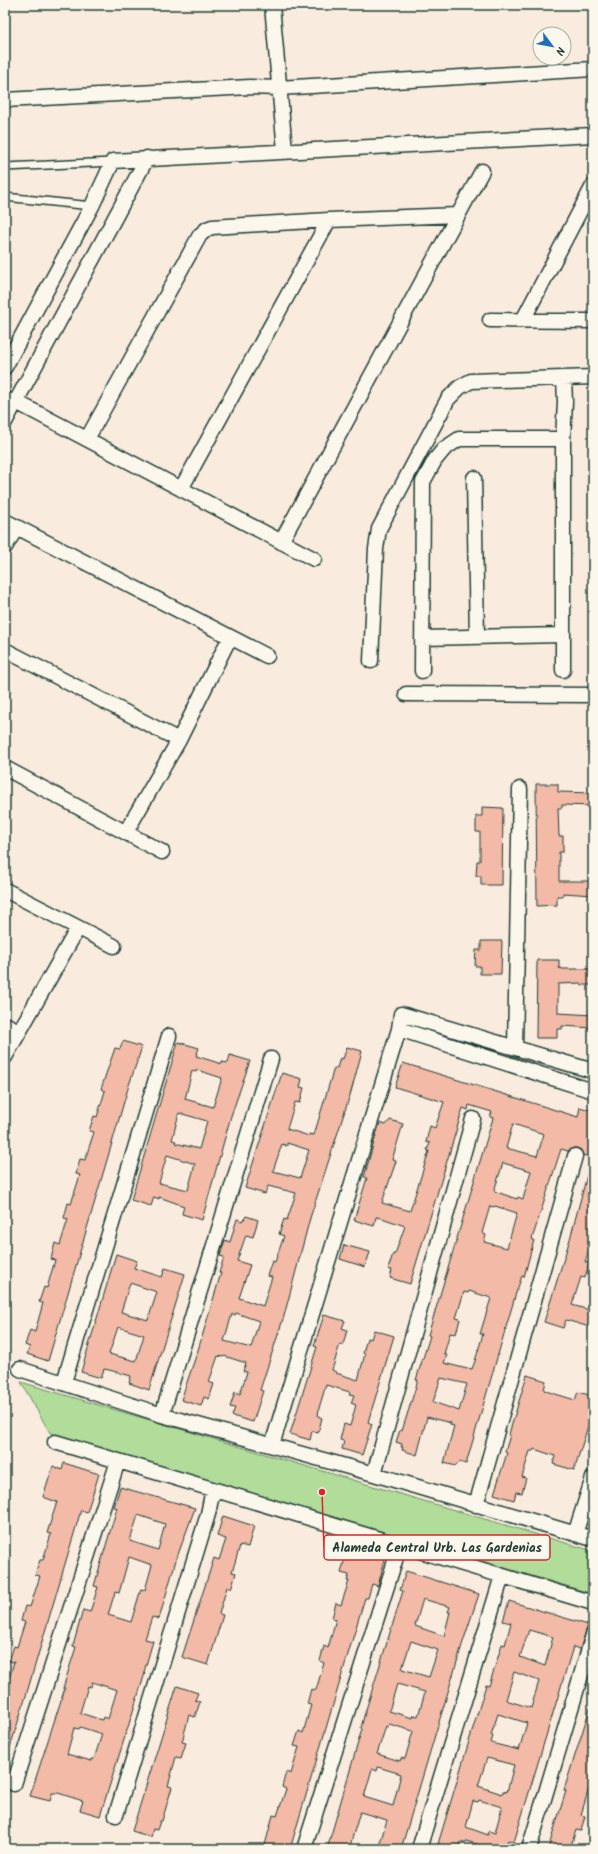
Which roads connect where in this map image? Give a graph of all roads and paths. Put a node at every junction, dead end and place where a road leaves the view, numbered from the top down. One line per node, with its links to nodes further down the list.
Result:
1 (272, 5): 3 (street)
2 (593, 69): 3 (street)
3 (278, 88): 4 (street); 6 (street)
4 (5, 100)
5 (593, 135): 6 (street)
6 (285, 151): 7 (street)
7 (147, 158): 8 (street); 22 (street)
8 (113, 162): 9 (lane); 13 (street)
9 (5, 167)
10 (482, 171): 14 (street)
11 (593, 186): 17 (street)
12 (5, 197): 13 (lane)
13 (92, 206): 19 (street)
14 (458, 215): 15 (street); 29 (street)
15 (329, 220): 24 (street); 27 (street)
16 (490, 320): 17 (street)
17 (523, 320): 18 (street)
18 (593, 321)
19 (5, 366)
20 (593, 377): 21 (street)
21 (564, 378): 25 (street); 38 (street)
22 (10, 401): 23 (street); 24 (street)
23 (5, 422)
24 (87, 439): 27 (street)
25 (563, 439): 32 (street); 35 (street)
26 (474, 478): 34 (street)
27 (181, 489): 29 (street)
28 (11, 524): 30 (street); 33 (street)
29 (281, 542): 31 (street)
30 (5, 547)
31 (314, 559)
32 (563, 635): 34 (street); 39 (street)
33 (230, 637): 37 (street); 43 (street)
34 (477, 637): 35 (street)
35 (422, 638): 40 (street)
36 (5, 650): 43 (street)
37 (267, 656)
38 (371, 661)
39 (563, 670)
40 (422, 671)
41 (406, 694): 42 (street)
42 (593, 695)
43 (179, 740): 46 (street)
44 (5, 768): 46 (street)
45 (520, 789): 55 (street)
46 (126, 832): 47 (street)
47 (162, 852)
48 (5, 890): 49 (street)
49 (78, 928): 50 (street); 53 (street)
50 (114, 946)
51 (5, 1024): 53 (street)
52 (399, 1029): 55 (street); 59 (street); 66 (street)
53 (19, 1031): 56 (street)
54 (169, 1036): 63 (street)
55 (515, 1048): 58 (street)
56 (5, 1057)
57 (271, 1059): 64 (street)
58 (593, 1071)
59 (593, 1091)
60 (473, 1119): 68 (street)
61 (576, 1156): 71 (street)
62 (20, 1369): 63 (street)
63 (64, 1382): 64 (street)
64 (162, 1415): 66 (street)
65 (54, 1442): 67 (street)
66 (272, 1445): 68 (street)
67 (118, 1461): 70 (street); 78 (street)
68 (374, 1474): 71 (street)
69 (593, 1478): 72 (street)
70 (213, 1490): 74 (street); 79 (street)
71 (476, 1505): 72 (street)
72 (575, 1534): 73 (street)
73 (593, 1539)
74 (400, 1545): 75 (street); 80 (street)
75 (502, 1576): 76 (street); 81 (street)
76 (593, 1603)
77 (593, 1635): 82 (street)
78 (14, 1784)
79 (116, 1815)
80 (304, 1849)
81 (419, 1849)
82 (529, 1849)

